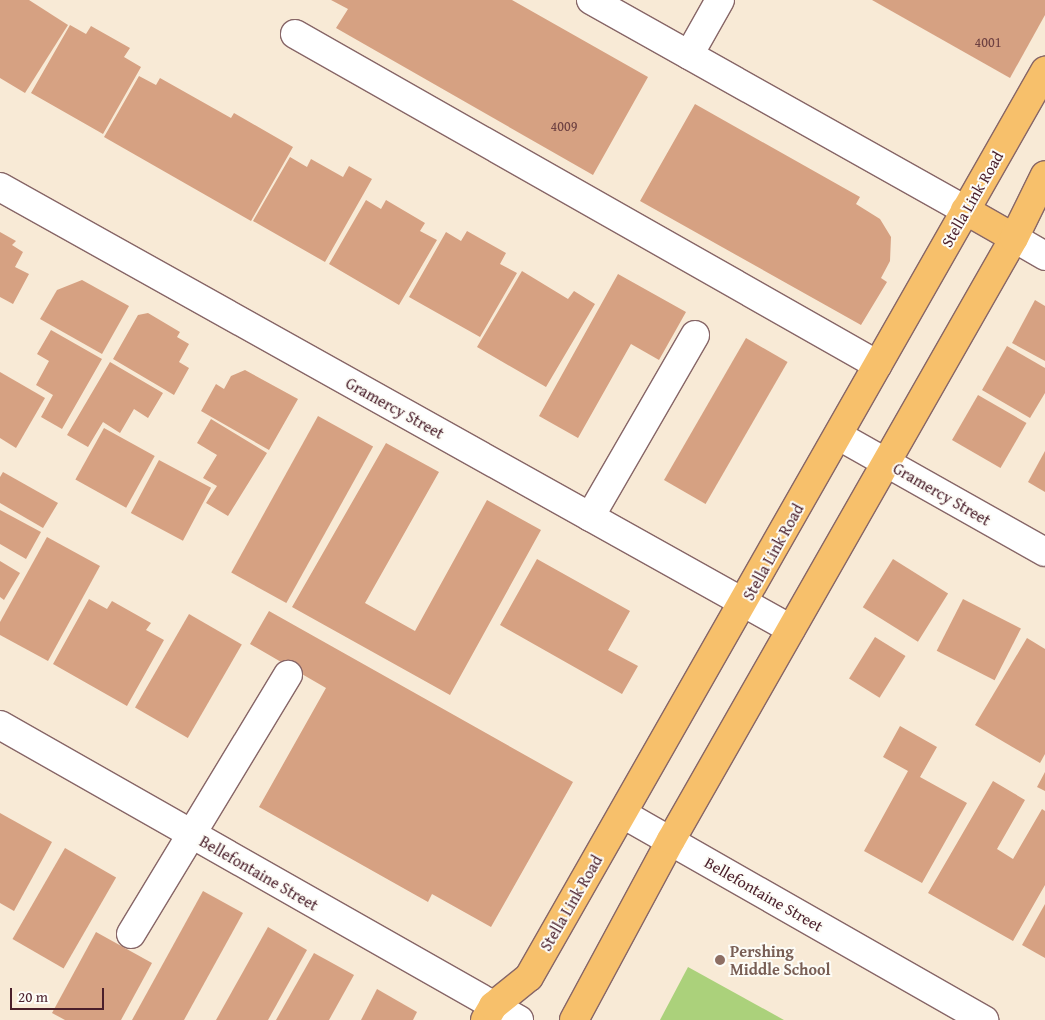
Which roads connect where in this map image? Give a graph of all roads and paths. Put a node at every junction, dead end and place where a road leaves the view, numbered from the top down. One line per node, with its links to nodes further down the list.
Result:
1 (592, 0): 4 (street)
2 (720, 0): 4 (street)
3 (295, 34): 12 (street)
4 (689, 55): 8 (street)
5 (1045, 71): 8 (main road, Stella Link Road)
6 (1045, 175): 9 (main road)
7 (0, 187): 15 (street, Gramercy Street)
8 (965, 210): 9 (main road); 12 (main road, Stella Link Road)
9 (1014, 238): 10 (street); 14 (main road)
10 (1045, 256)
11 (695, 335): 15 (street)
12 (878, 364): 13 (main road, Stella Link Road)
13 (838, 436): 14 (street, Gramercy Street); 17 (main road, Stella Link Road)
14 (886, 462): 16 (street, Gramercy Street); 18 (main road)
15 (590, 517): 17 (street, Gramercy Street)
16 (1045, 552)
17 (745, 603): 18 (street, Gramercy Street); 21 (main road, Stella Link Road)
18 (791, 629): 23 (main road)
19 (288, 675): 22 (street)
20 (0, 725): 22 (street, Bellefontaine Street)
21 (623, 814): 23 (street, Bellefontaine Street); 25 (main road, Stella Link Road)
22 (192, 834): 24 (street); 25 (street, Bellefontaine Street)
23 (671, 840): 27 (main road); 28 (street, Bellefontaine Street)
24 (131, 934)
25 (489, 1013): 26 (street, Bellefontaine Street)
26 (519, 1020)
27 (574, 1020)
28 (984, 1020)

